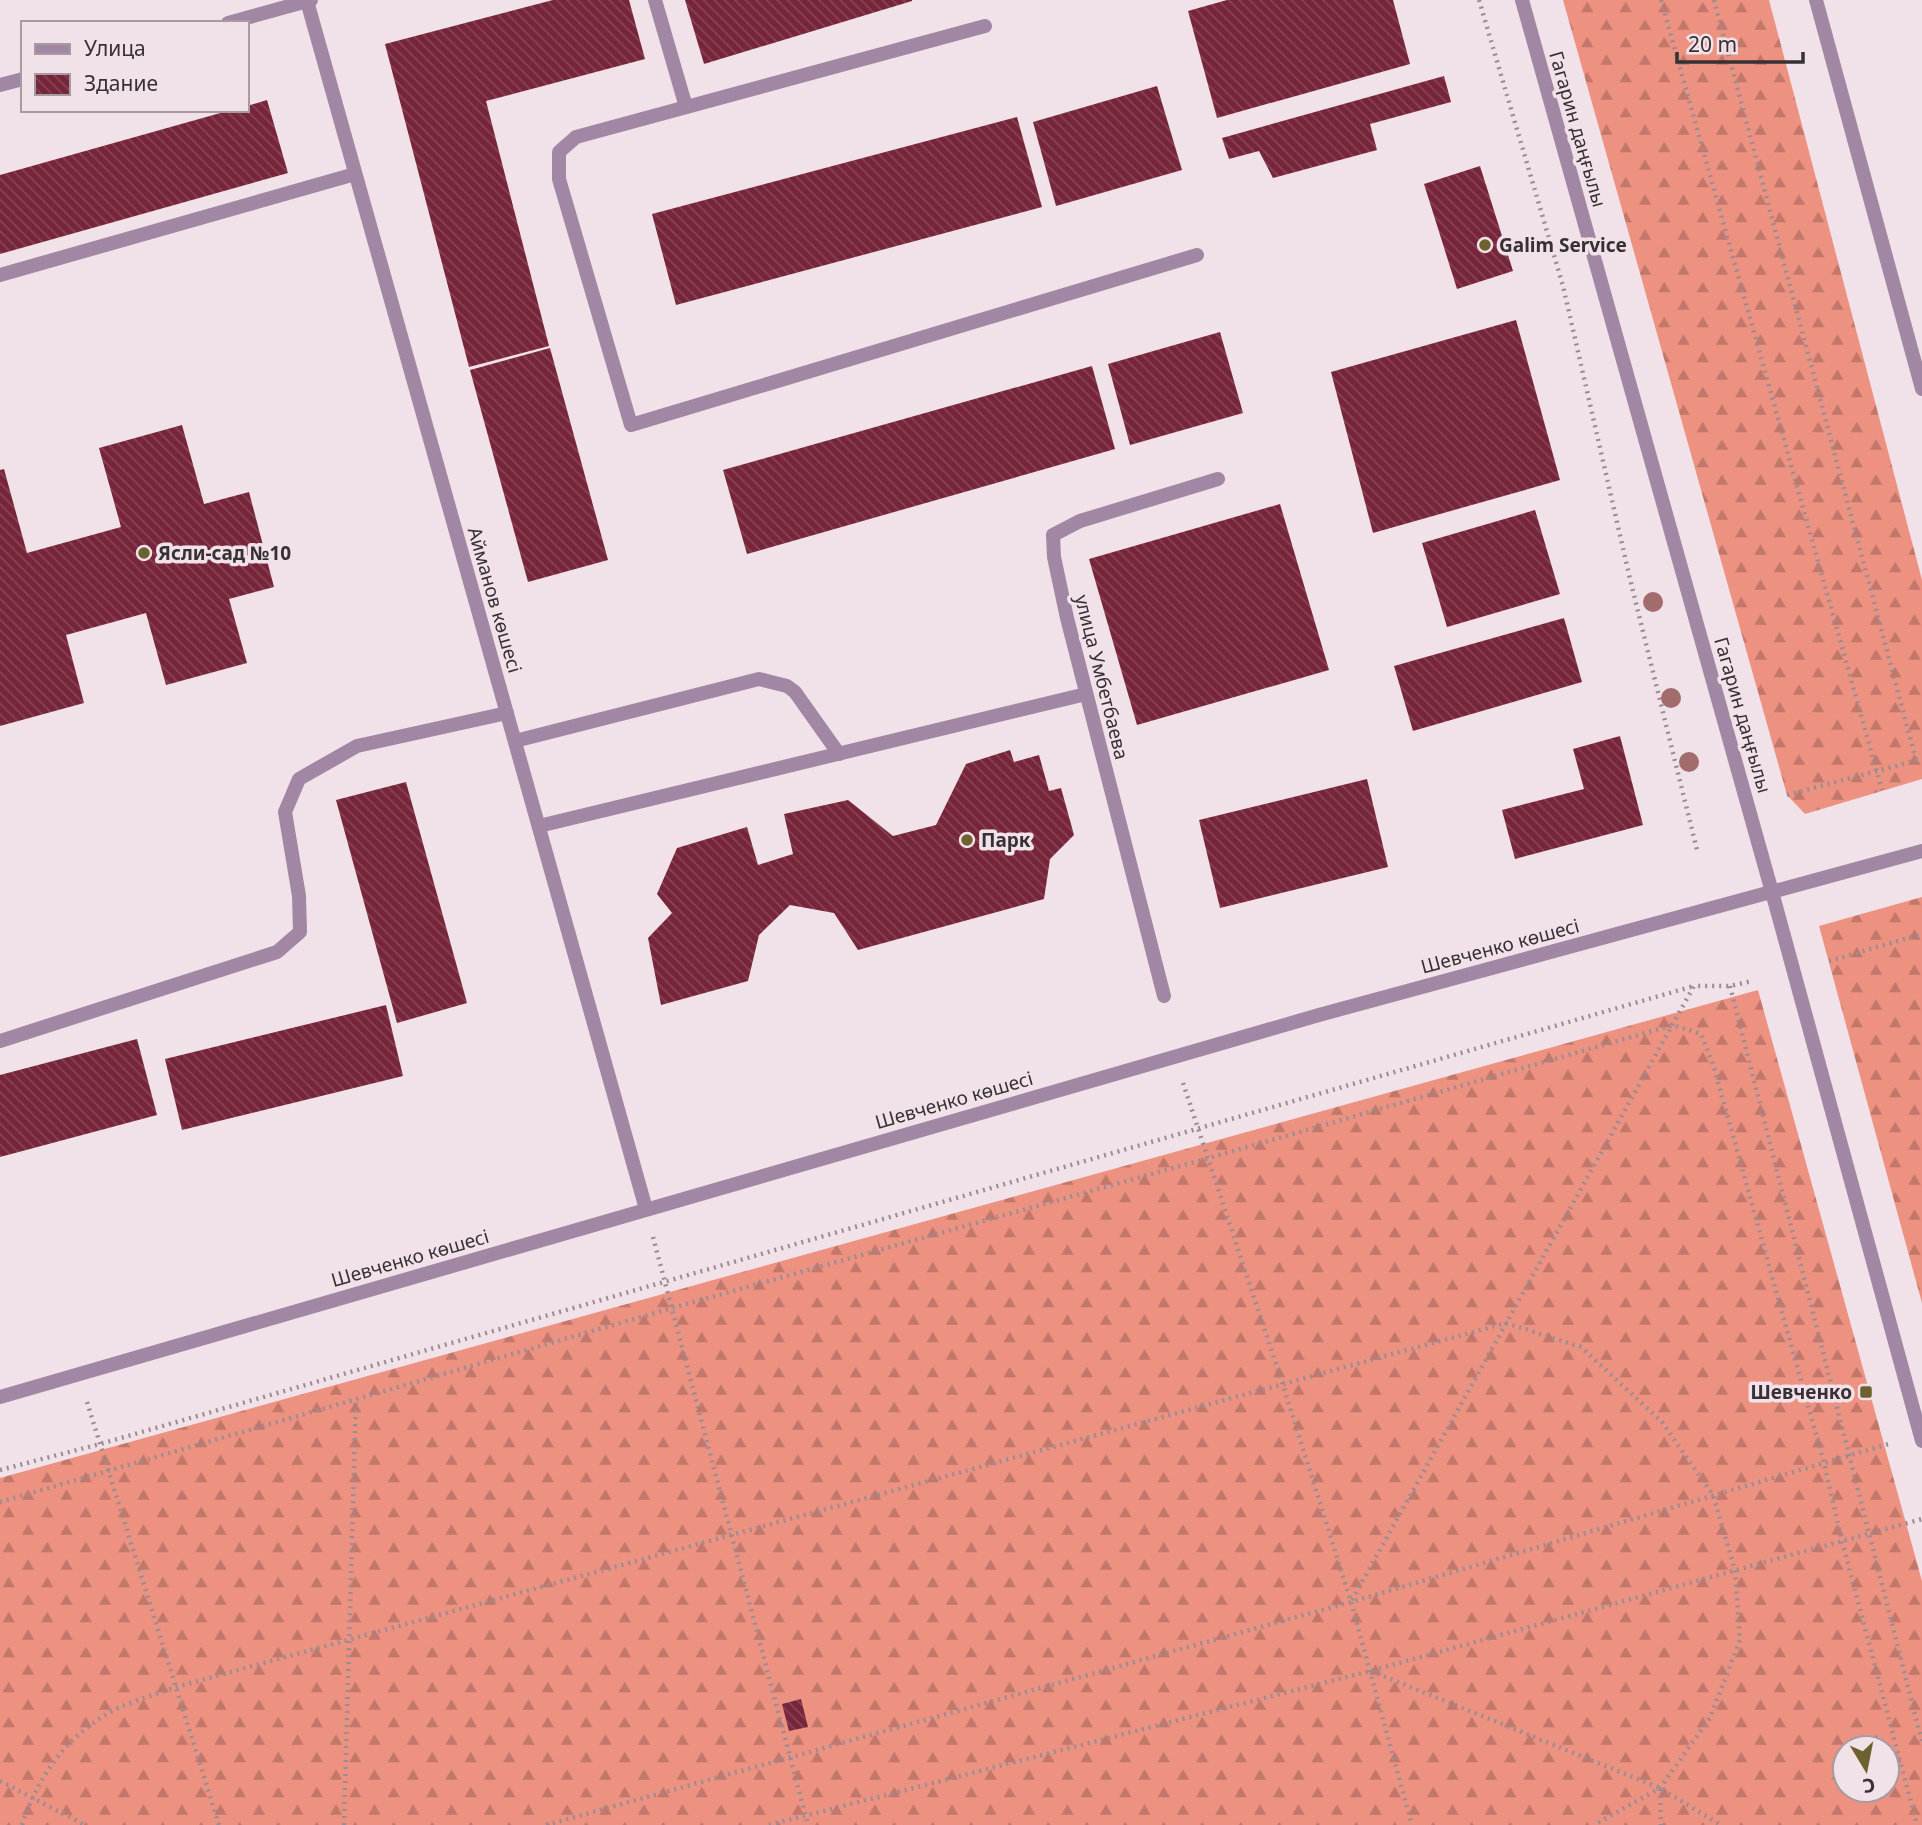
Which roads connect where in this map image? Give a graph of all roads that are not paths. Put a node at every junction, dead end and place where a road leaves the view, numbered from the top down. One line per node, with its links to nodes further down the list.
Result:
1 (655, 0): 9 (street)
2 (1522, 0): 21 (street, Гагарин даңғылы)
3 (1816, 0): 13 (street)
4 (309, 1): 5 (street); 10 (street, Айманов көшесі)
5 (235, 21)
6 (985, 26): 9 (street)
7 (21, 80): 8 (street)
8 (0, 85)
9 (686, 107): 11 (street)
10 (355, 174): 12 (street); 16 (street, Айманов көшесі)
11 (1197, 256)
12 (0, 275)
13 (1922, 390)
14 (1218, 479): 15 (street, улица Умбетбаева)
15 (1086, 694): 18 (street); 22 (street, улица Умбетбаева)
16 (507, 713): 17 (street, Айманов көшесі); 23 (street)
17 (515, 741): 18 (street); 19 (street, Айманов көшесі)
18 (839, 754): 19 (street)
19 (538, 827): 24 (street, Айманов көшесі)
20 (1922, 851): 21 (street, Шевченко көшесі)
21 (1772, 892): 24 (street, Шевченко көшесі); 26 (street, Гагарин даңғылы)
22 (1164, 996)
23 (0, 1041)
24 (646, 1209): 25 (street, Шевченко көшесі)
25 (0, 1397)
26 (1921, 1438)

